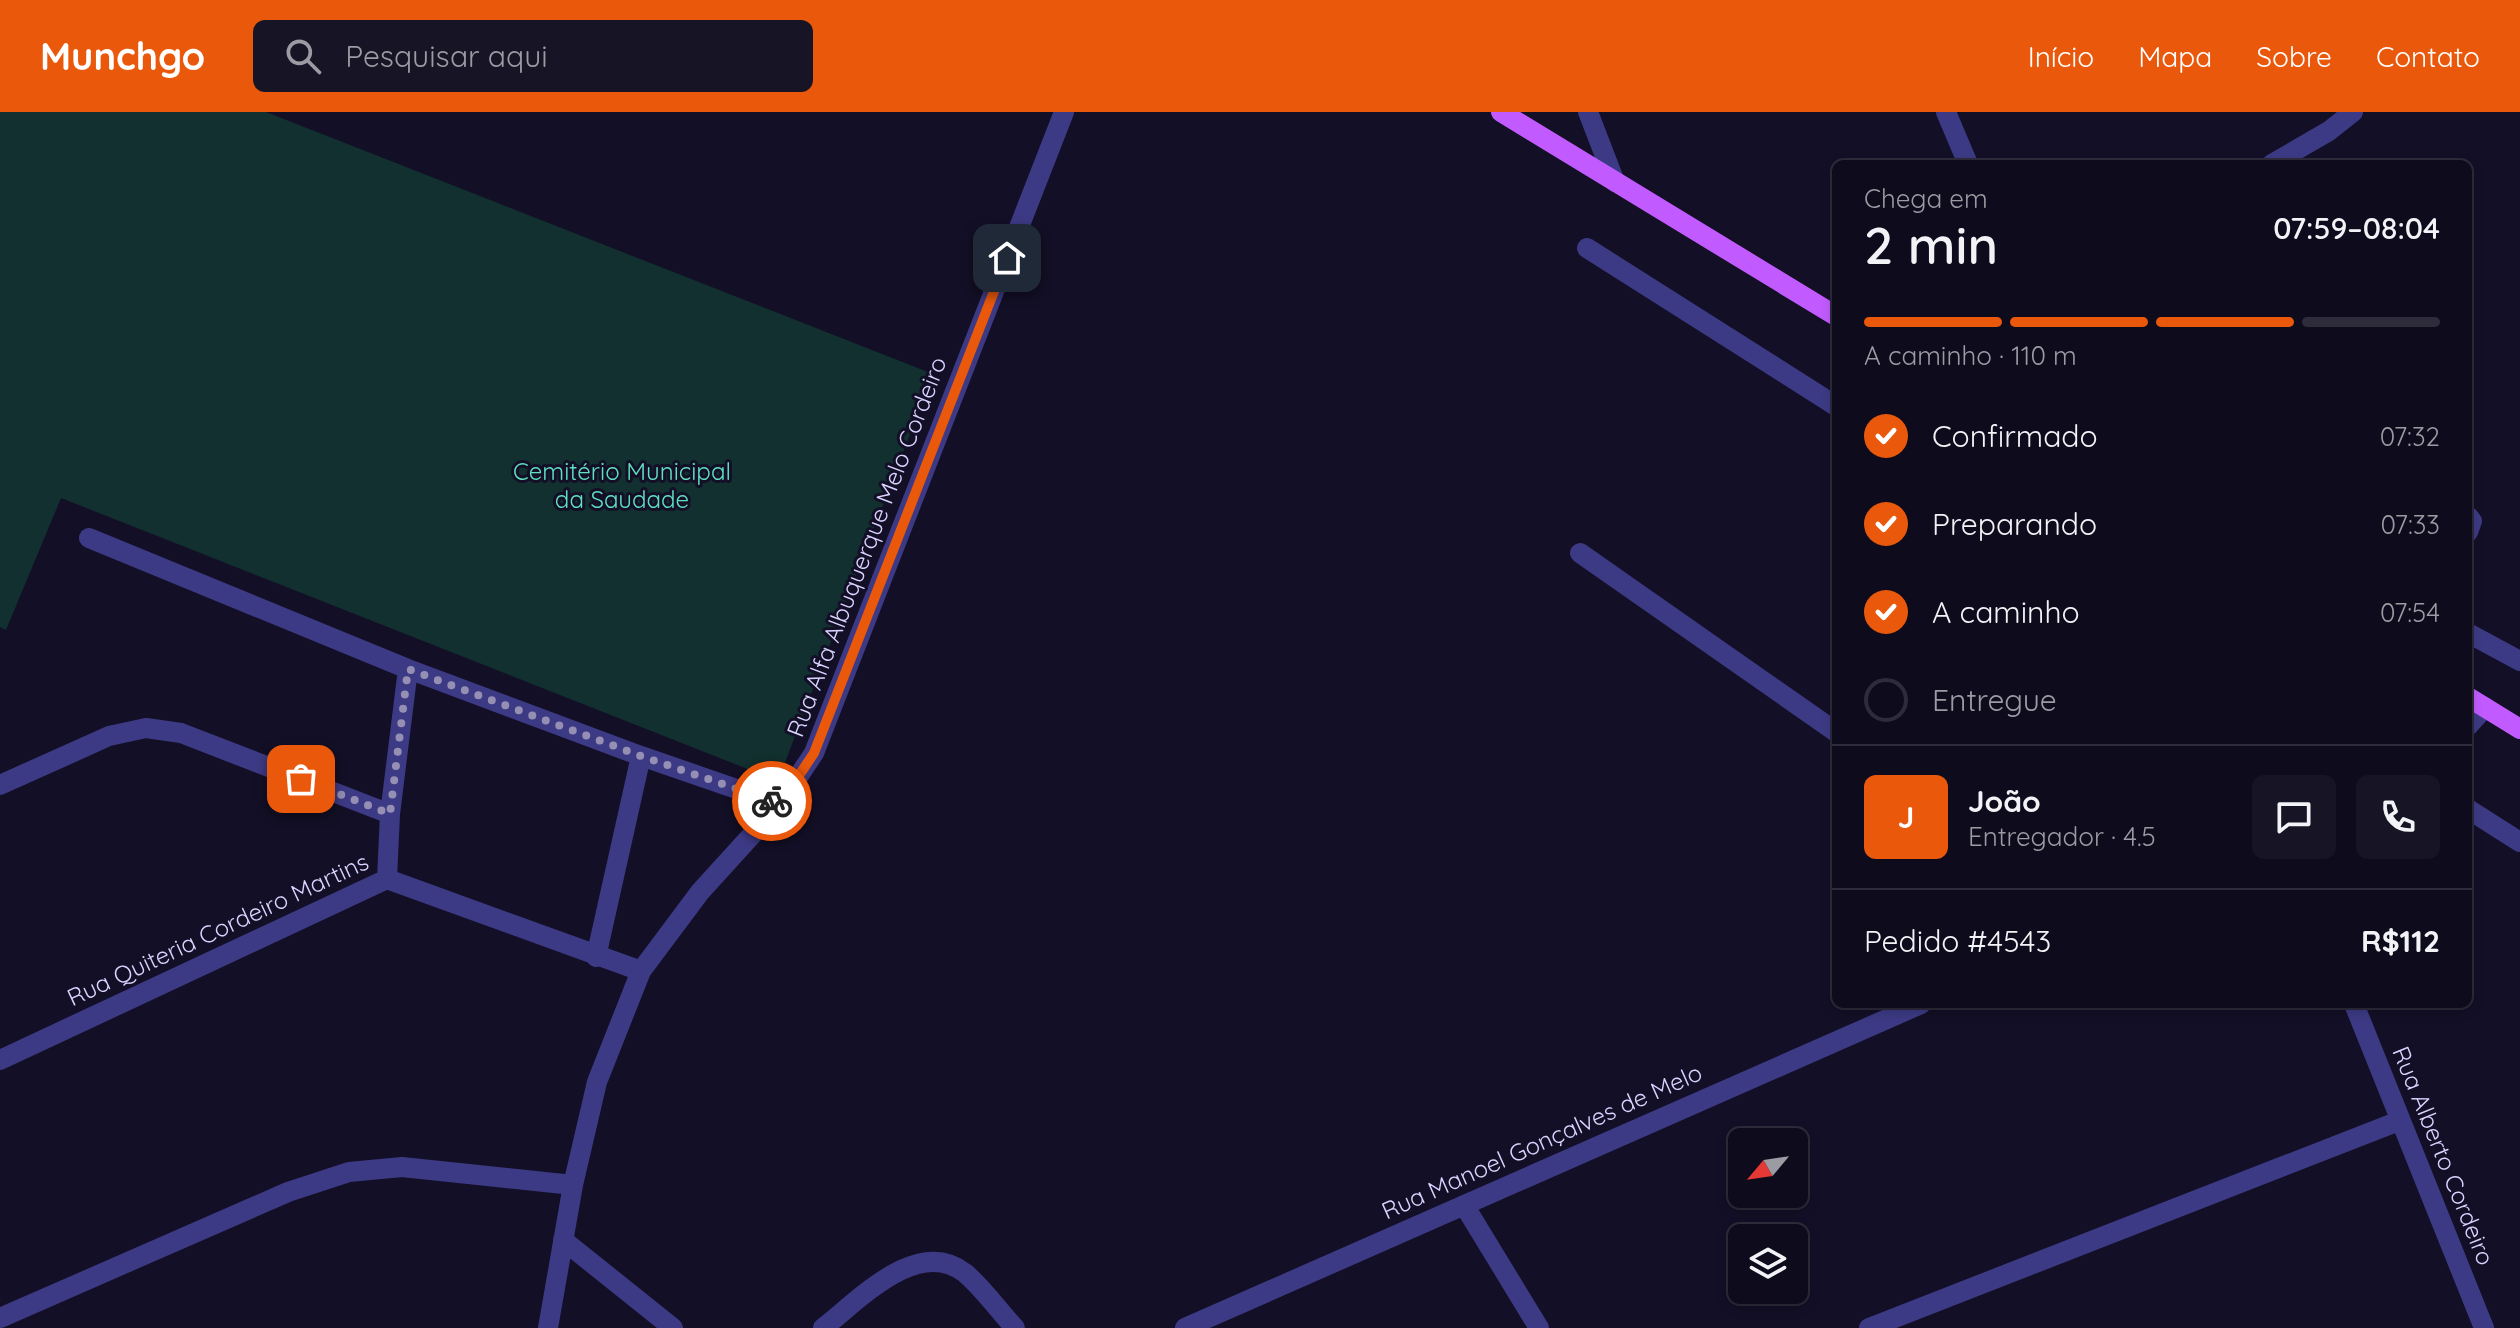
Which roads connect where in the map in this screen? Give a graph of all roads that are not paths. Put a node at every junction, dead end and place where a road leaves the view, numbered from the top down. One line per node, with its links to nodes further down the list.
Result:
1 (1064, 112): 22 (street, Rua Alfa Albuquerque Melo Cordeiro)
2 (1501, 112): 8 (main road)
3 (1588, 112): 8 (street)
4 (1946, 112): 6 (street)
5 (2353, 112): 7 (street)
6 (1966, 160)
7 (2279, 160)
8 (1615, 182): 10 (main road)
9 (1587, 248): 11 (street)
10 (1832, 314)
11 (1832, 403)
12 (89, 538): 16 (street)
13 (1580, 553): 18 (street)
14 (2472, 635): 15 (street)
15 (2520, 661)
16 (408, 669): 20 (street); 24 (street)
17 (2476, 702): 19 (main road)
18 (1832, 729)
19 (2520, 729)
20 (641, 756): 22 (street); 27 (street)
21 (0, 785): 24 (street)
22 (780, 804): 28 (street, Rua Alfa Albuquerque Melo Cordeiro)
23 (2472, 812): 25 (street)
24 (390, 814): 26 (street)
25 (2520, 842)
26 (387, 879): 27 (street, Rua Quiteria Cordeiro Martins); 31 (street, Rua Quiteria Cordeiro Martins)
27 (596, 957): 28 (street, Rua Quiteria Cordeiro Martins)
28 (641, 971): 33 (street, Rua Alfa Albuquerque Melo Cordeiro)
29 (1912, 1008): 34 (street, Rua Manoel Gonçalves de Melo)
30 (2356, 1008): 32 (street, Rua Alberto Cordeiro)
31 (0, 1060)
32 (2399, 1121): 43 (street); 44 (street, Rua Alberto Cordeiro)
33 (573, 1185): 35 (street, Rua Alfa Albuquerque Melo Cordeiro); 36 (street)
34 (1464, 1205): 41 (street, Rua Manoel Gonçalves de Melo); 42 (street)
35 (563, 1240): 37 (street, Rua Alfa Albuquerque Melo Cordeiro); 38 (street)
36 (0, 1318)
37 (548, 1328)
38 (673, 1328)
39 (823, 1328): 40 (street)
40 (1015, 1328)
41 (1185, 1328)
42 (1539, 1328)
43 (1869, 1328)
44 (2484, 1328)

